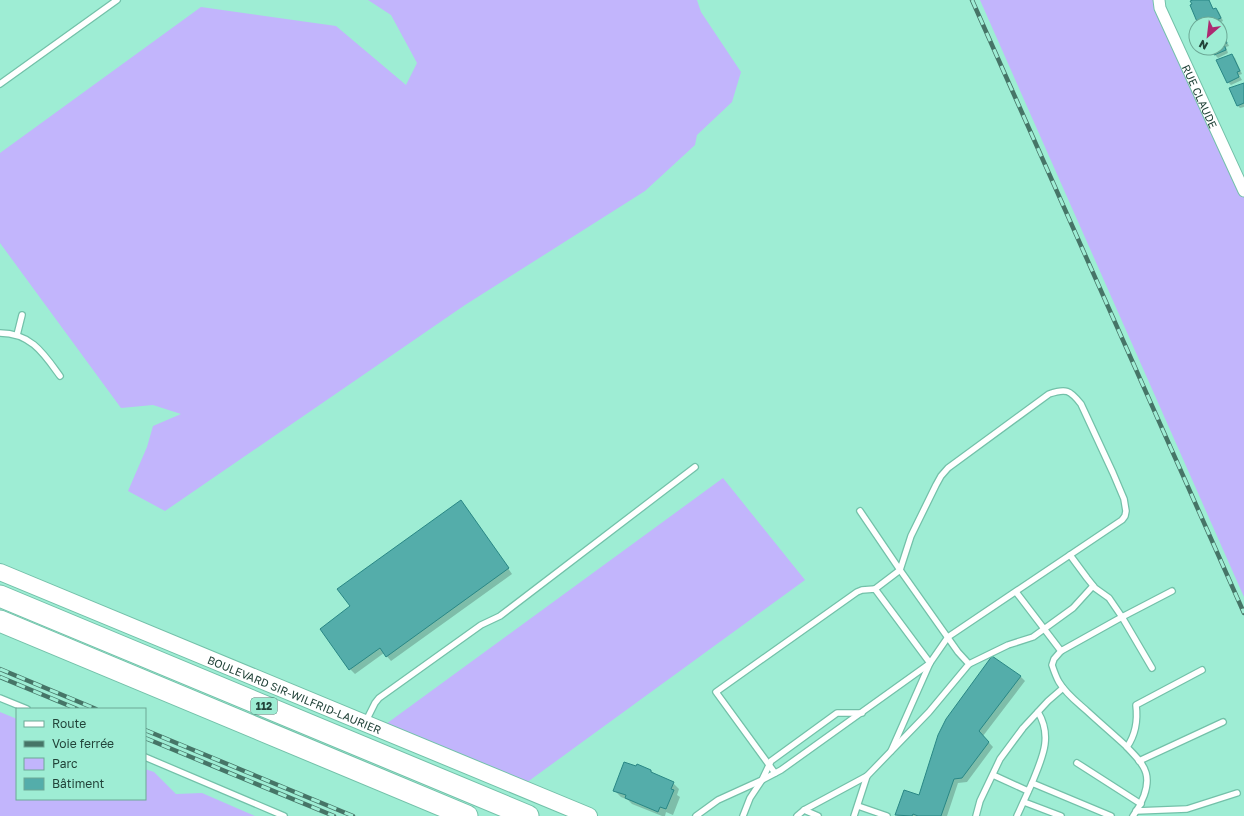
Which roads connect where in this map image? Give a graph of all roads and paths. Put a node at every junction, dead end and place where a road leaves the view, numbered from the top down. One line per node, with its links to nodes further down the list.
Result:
1 (117, 0): 3 (lane)
2 (1159, 0): 4 (street, RUE CLAUDE)
3 (0, 84)
4 (1244, 191)
5 (22, 315): 7 (lane)
6 (0, 333): 7 (lane)
7 (16, 335): 8 (lane)
8 (60, 376)
9 (695, 467): 34 (lane)
10 (860, 512): 12 (lane)
11 (1070, 555): 12 (lane); 14 (lane); 17 (lane)
12 (900, 570): 15 (lane); 22 (lane)
13 (0, 572): 34 (street, BOULEVARD SIR-WILFRID-LAURIER)
14 (1093, 586): 19 (lane); 21 (lane)
15 (875, 589): 24 (lane); 40 (lane)
16 (1172, 591): 19 (lane)
17 (1016, 592): 21 (lane); 22 (lane)
18 (0, 596): 55 (highway, BOULEVARD SIR-WILFRID-LAURIER / 112)
19 (1122, 617): 23 (lane); 26 (lane)
20 (0, 621): 54 (highway, 112)
21 (1044, 629): 23 (lane); 25 (lane)
22 (948, 638): 24 (lane); 25 (lane)
23 (1061, 651): 28 (lane)
24 (930, 663): 32 (lane); 36 (lane)
25 (969, 664): 36 (lane)
26 (1152, 668)
27 (1202, 670): 35 (lane)
28 (1063, 688): 31 (lane); 35 (lane)
29 (0, 698): 30 (lane)
30 (25, 708)
31 (1038, 712): 42 (lane); 45 (lane)
32 (862, 713): 40 (lane); 41 (lane)
33 (1223, 722): 38 (lane)
34 (365, 724): 56 (street, BOULEVARD SIR-WILFRID-LAURIER)
35 (1127, 747): 38 (lane)
36 (891, 751): 43 (lane)
37 (146, 757): 53 (lane)
38 (1139, 761): 49 (lane)
39 (1077, 763): 49 (lane)
40 (769, 765): 41 (lane); 44 (lane)
41 (775, 773): 44 (lane)
42 (993, 775): 46 (lane); 63 (lane)
43 (868, 776): 50 (lane); 51 (lane)
44 (762, 780): 57 (lane); 58 (lane)
45 (1032, 783): 46 (lane); 66 (lane)
46 (1028, 791): 48 (lane)
47 (1237, 793): 52 (lane)
48 (1024, 802): 64 (lane); 65 (lane)
49 (1141, 804): 52 (lane)
50 (858, 806): 61 (lane); 62 (lane)
51 (804, 810): 59 (lane); 60 (lane)
52 (1135, 814): 67 (lane)
53 (284, 816)
54 (468, 816)
55 (528, 816)
56 (589, 816)
57 (696, 816)
58 (743, 816)
59 (797, 816)
60 (818, 816)
61 (854, 816)
62 (887, 816)
63 (976, 816)
64 (1017, 816)
65 (1061, 816)
66 (1111, 816)
67 (1144, 816)

